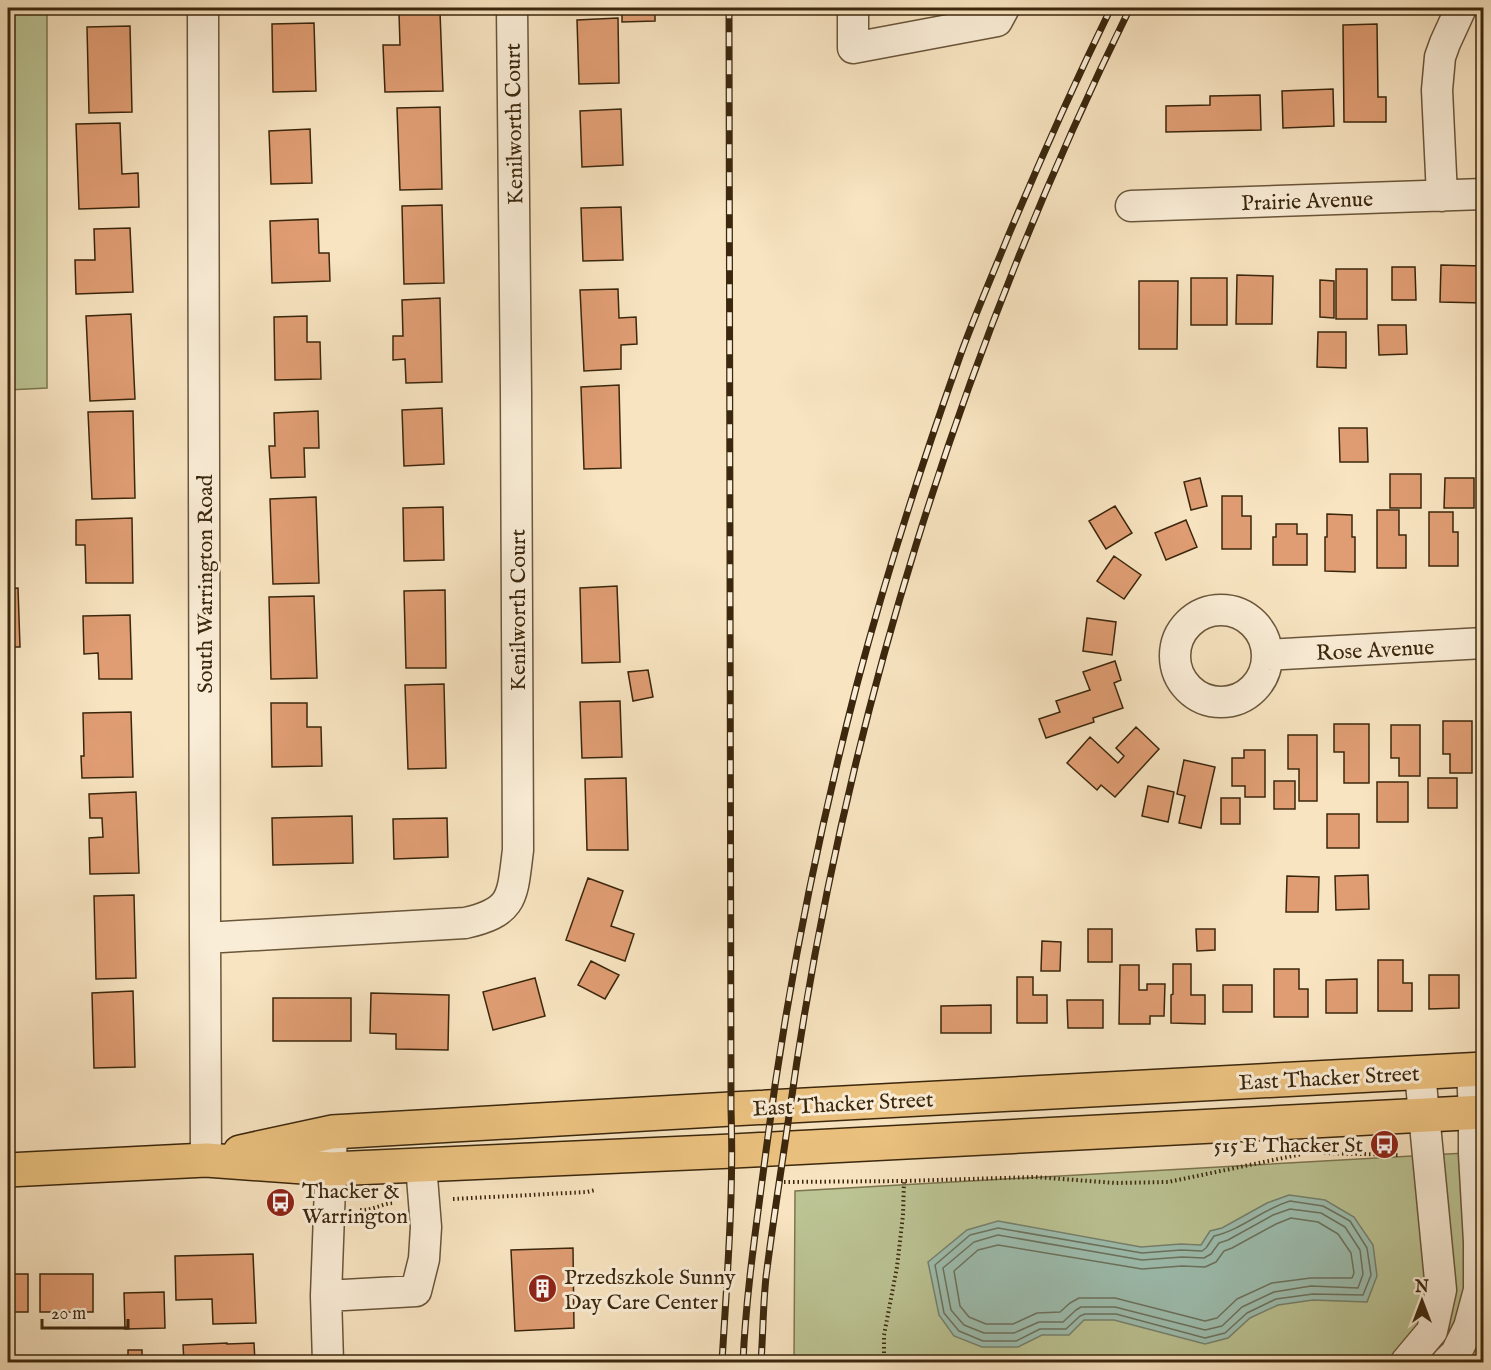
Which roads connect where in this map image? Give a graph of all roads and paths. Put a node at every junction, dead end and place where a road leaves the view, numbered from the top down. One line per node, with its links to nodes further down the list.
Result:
1 (203, 8): 11 (street, South Warrington Road)
2 (512, 8): 11 (street, Kenilworth Court)
3 (853, 8): 4 (street)
4 (1004, 8)
5 (1461, 8): 7 (street)
6 (1484, 194): 7 (street, Prairie Avenue)
7 (1442, 196): 8 (street, Prairie Avenue)
8 (1131, 206)
9 (1484, 643): 10 (street, Rose Avenue)
10 (1268, 656)
11 (205, 938): 20 (street, South Warrington Road)
12 (1478, 1069): 13 (main road, East Thacker Street); 14 (street)
13 (1420, 1072): 15 (street); 16 (main road, East Thacker Street)
14 (1479, 1112): 15 (main road, East Thacker Street); 33 (street)
15 (1424, 1115): 19 (street); 21 (main road, East Thacker Street)
16 (332, 1132): 20 (main road, East Thacker Street); 22 (street)
17 (1307, 1153): 24 (path)
18 (1318, 1153): 19 (path)
19 (1428, 1156): 32 (street)
20 (206, 1160): 22 (main road, East Thacker Street); 23 (main road, East Thacker Street)
21 (421, 1165): 22 (main road, East Thacker Street); 27 (street)
22 (331, 1169): 29 (street)
23 (8, 1170)
24 (904, 1181): 25 (path); 31 (path)
25 (779, 1182)
26 (598, 1189): 27 (path)
27 (423, 1201): 28 (path); 29 (street)
28 (360, 1210)
29 (326, 1296): 30 (street)
30 (328, 1362)
31 (884, 1362)
32 (1406, 1362)
33 (1447, 1362)

